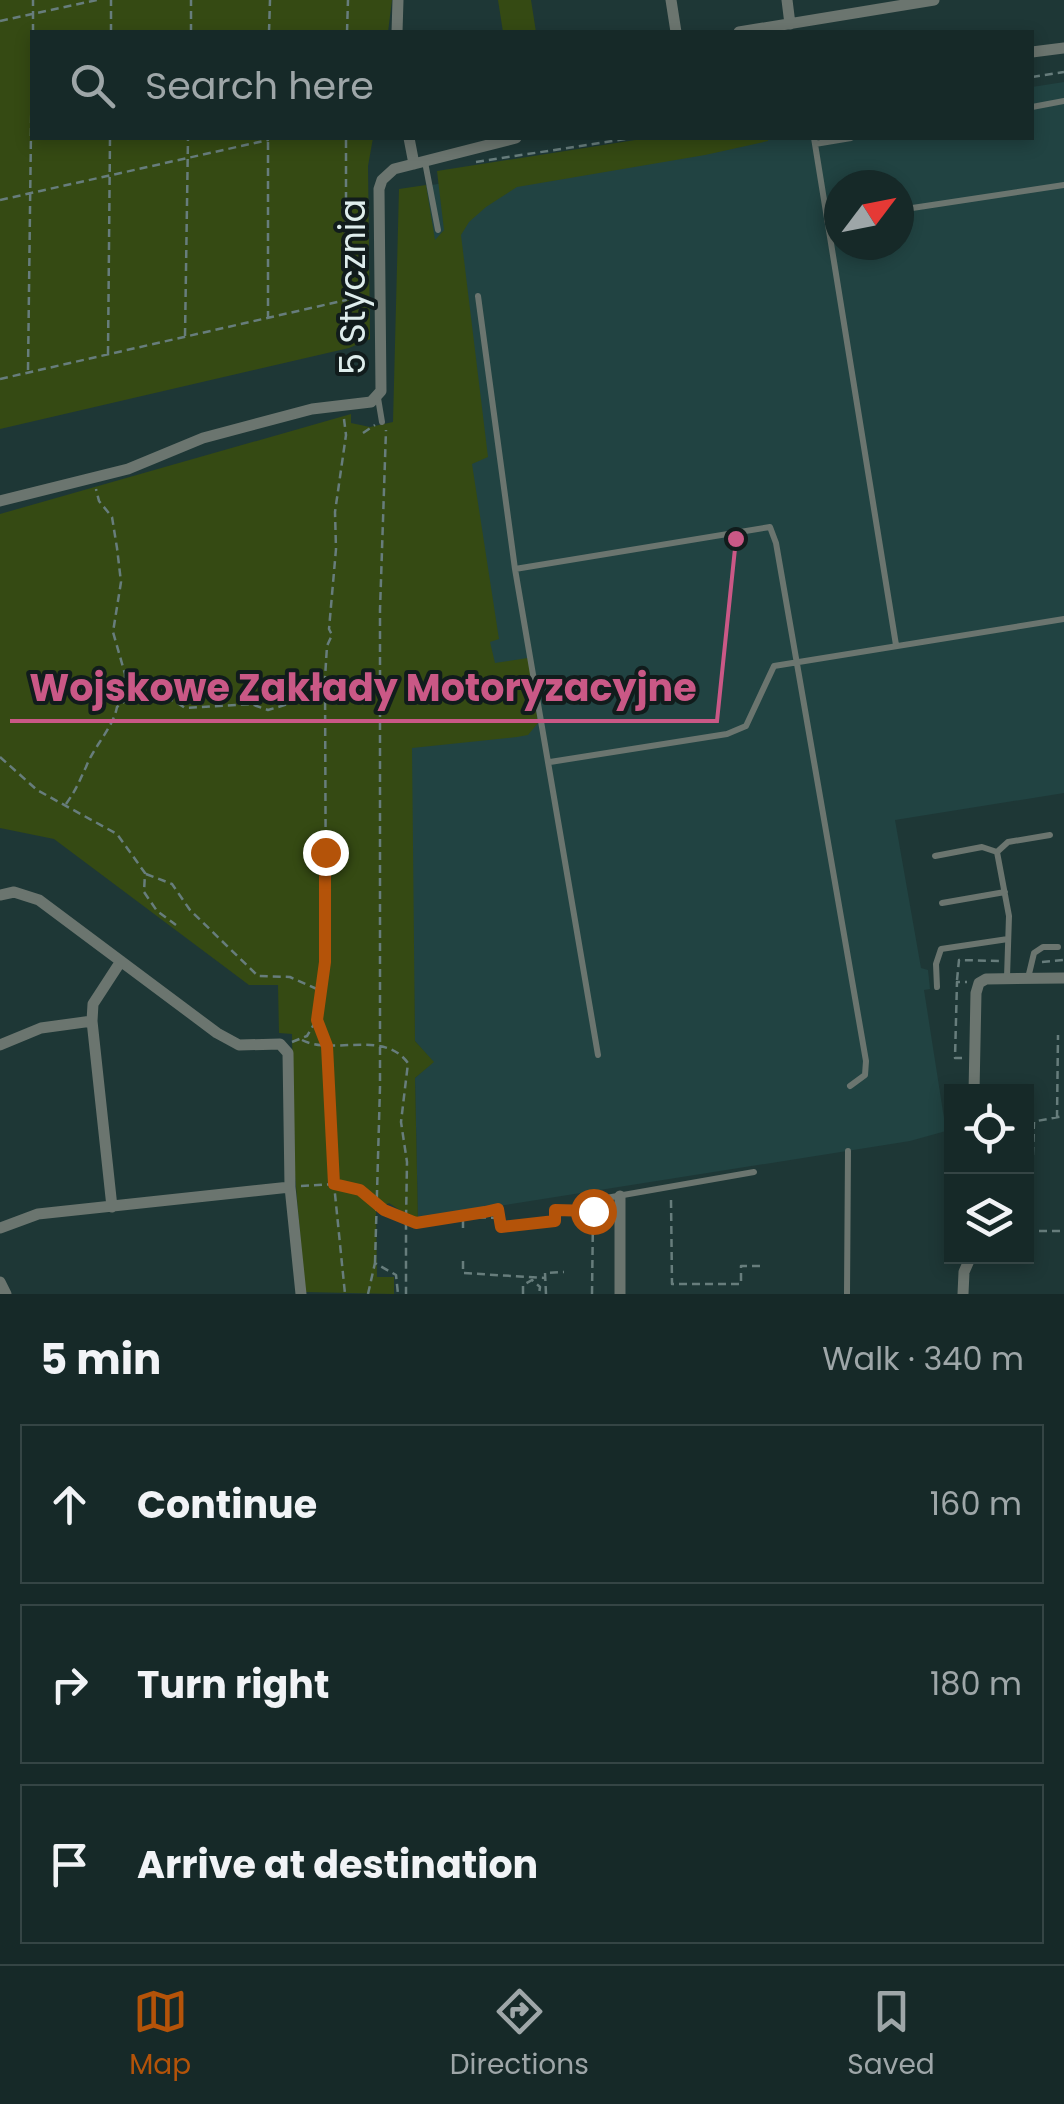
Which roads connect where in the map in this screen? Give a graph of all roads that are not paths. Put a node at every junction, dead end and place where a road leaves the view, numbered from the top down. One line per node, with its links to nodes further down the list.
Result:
1 (398, 0): 6 (street)
2 (671, 0): 7 (street)
3 (787, 0): 5 (street)
4 (934, 0): 5 (street)
5 (790, 24): 8 (street)
6 (397, 30)
7 (676, 30)
8 (752, 30)
9 (1064, 48): 10 (street)
10 (1034, 52)
11 (1064, 101): 12 (lane)
12 (1034, 107)
13 (410, 140): 16 (street)
14 (508, 140): 16 (street)
15 (815, 140): 18 (lane)
16 (420, 162): 20 (lane); 23 (street, 5 Stycznia)
17 (1064, 185): 19 (lane)
18 (824, 201)
19 (914, 208)
20 (438, 230)
21 (833, 260): 28 (lane)
22 (478, 296): 26 (lane)
23 (378, 398): 24 (lane); 25 (street)
24 (386, 422)
25 (0, 502)
26 (515, 569): 29 (lane); 30 (lane)
27 (1064, 619): 28 (lane)
28 (896, 645): 29 (lane)
29 (796, 663): 30 (lane); 48 (lane)
30 (550, 762): 46 (lane)
31 (1050, 834): 32 (lane)
32 (997, 852): 33 (lane); 34 (lane)
33 (936, 856)
34 (1005, 892): 36 (lane); 37 (lane)
35 (0, 894): 39 (street)
36 (942, 903)
37 (1008, 939): 40 (lane); 43 (lane)
38 (1058, 947): 41 (lane)
39 (121, 961): 44 (street); 51 (street)
40 (1007, 978): 41 (street); 47 (street)
41 (1028, 978): 42 (street)
42 (1064, 978)
43 (938, 987)
44 (92, 1021): 45 (street); 53 (street)
45 (0, 1045)
46 (598, 1055)
47 (974, 1084)
48 (850, 1086)
49 (848, 1151): 61 (lane)
50 (754, 1172): 52 (lane)
51 (290, 1187): 53 (street); 59 (street)
52 (620, 1196): 54 (lane); 60 (street)
53 (112, 1207): 55 (street)
54 (589, 1209)
55 (0, 1228)
56 (968, 1264): 62 (street)
57 (0, 1282): 58 (street)
58 (6, 1294)
59 (301, 1294)
60 (620, 1294)
61 (847, 1294)
62 (963, 1294)

